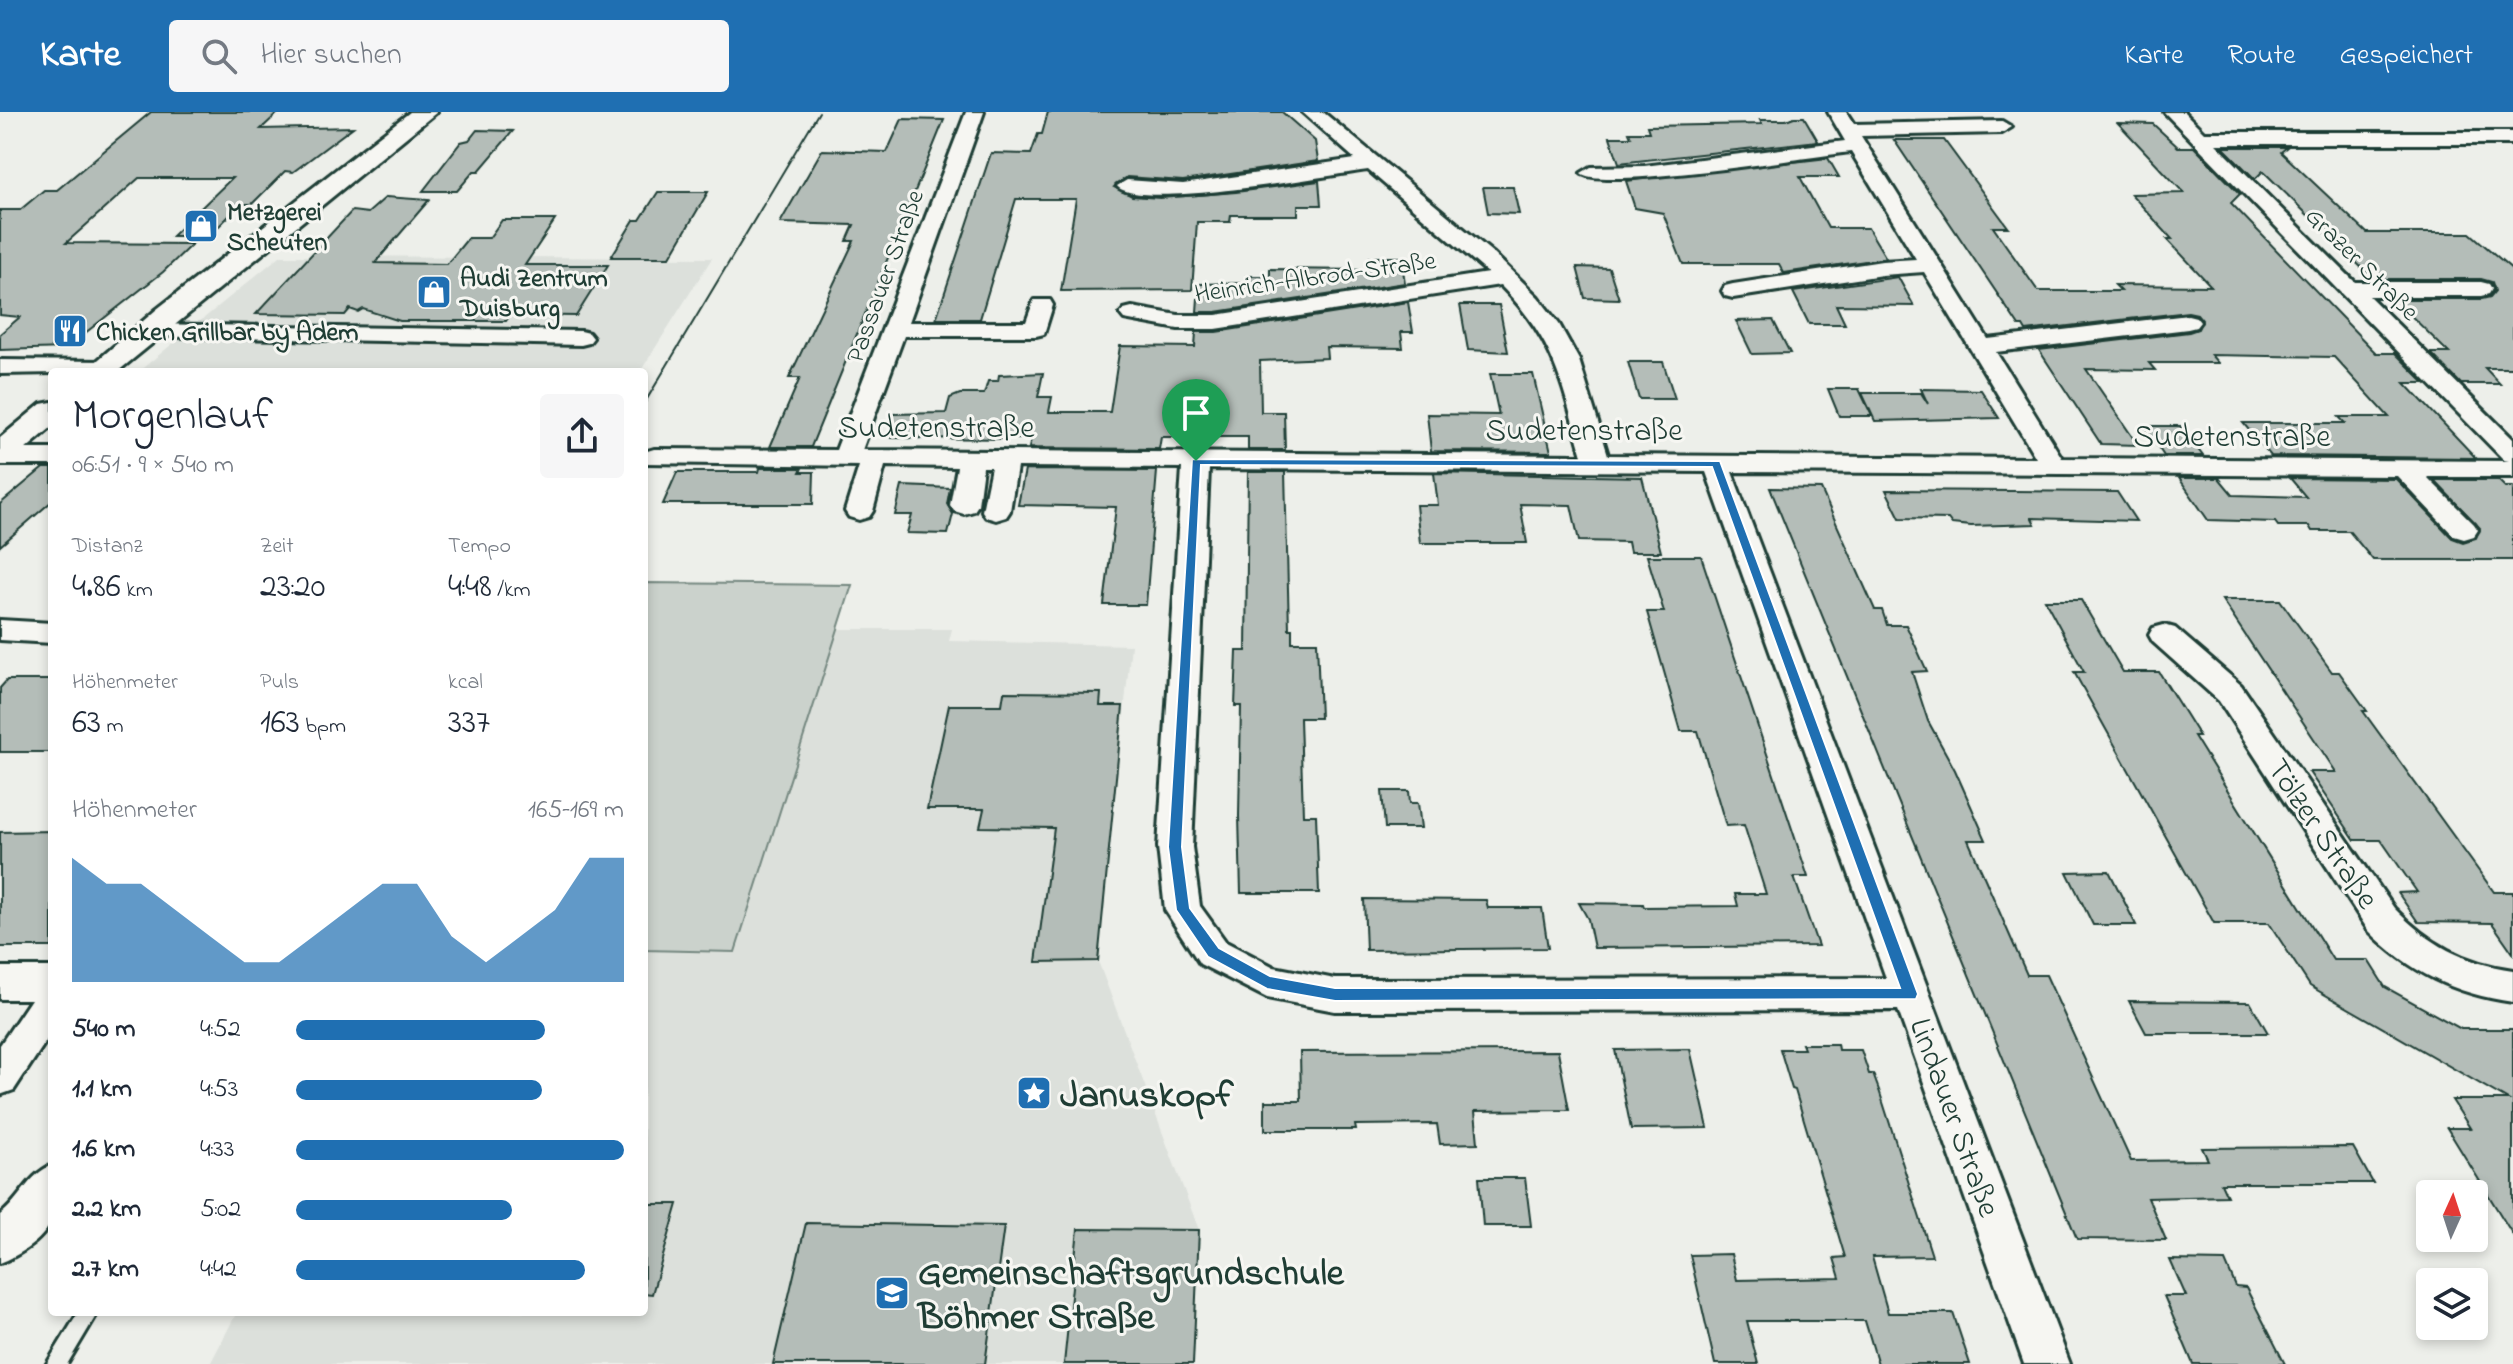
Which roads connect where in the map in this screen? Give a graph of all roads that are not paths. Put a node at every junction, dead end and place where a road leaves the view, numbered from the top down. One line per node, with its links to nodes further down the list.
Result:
1 (425, 112): 21 (main road)
2 (975, 112): 20 (street, Passauer Straße)
3 (1311, 112): 9 (street, Heinrich-Albrod-Straße)
4 (2173, 112): 7 (street, Grazer Straße)
5 (2002, 127): 6 (street)
6 (1847, 129): 10 (street); 12 (street)
7 (2199, 138): 8 (street); 14 (street, Grazer Straße)
8 (2513, 138)
9 (1372, 163): 11 (street); 13 (street, Heinrich-Albrod-Straße)
10 (1591, 173)
11 (1127, 186)
12 (1930, 265): 16 (street); 23 (street)
13 (1506, 277): 18 (street, Heinrich-Albrod-Straße); 39 (street, Heinrich-Albrod-Straße)
14 (2349, 289): 15 (street); 28 (street, Grazer Straße)
15 (2481, 289)
16 (1733, 291)
17 (1042, 305): 20 (street)
18 (1132, 314)
19 (2188, 322): 23 (street)
20 (894, 329): 34 (street, Passauer Straße)
21 (148, 331): 22 (street); 26 (main road)
22 (581, 338)
23 (1980, 347): 41 (street)
24 (0, 367): 25 (street)
25 (48, 368)
26 (103, 368)
27 (48, 414): 31 (main road)
28 (2479, 420): 29 (street); 30 (street, Grazer Straße)
29 (2513, 420)
30 (2513, 454)
31 (0, 455): 32 (street)
32 (48, 457)
33 (654, 457): 34 (street, Sudetenstraße)
34 (846, 459): 35 (street, Sudetenstraße)
35 (874, 459): 36 (street, Sudetenstraße); 45 (street)
36 (971, 460): 37 (street, Sudetenstraße); 44 (street)
37 (1005, 460): 38 (street, Sudetenstraße); 46 (street)
38 (1196, 461): 39 (street, Sudetenstraße); 54 (street)
39 (1597, 463): 40 (street, Sudetenstraße)
40 (1716, 464): 41 (street, Sudetenstraße); 54 (street, Lindauer Straße)
41 (2055, 468): 42 (street, Sudetenstraße)
42 (2405, 469): 43 (street, Sudetenstraße); 47 (street)
43 (2513, 469)
44 (964, 505)
45 (859, 511)
46 (996, 511)
47 (2464, 530)
48 (0, 630): 49 (street)
49 (48, 633)
50 (2164, 635): 53 (street, Tölzer Straße)
51 (0, 983): 52 (street)
52 (48, 983)
53 (2513, 986)
54 (1910, 994): 59 (street, Lindauer Straße)
55 (48, 1006): 56 (street)
56 (0, 1077)
57 (48, 1191): 58 (street)
58 (0, 1242)
59 (2047, 1364)

